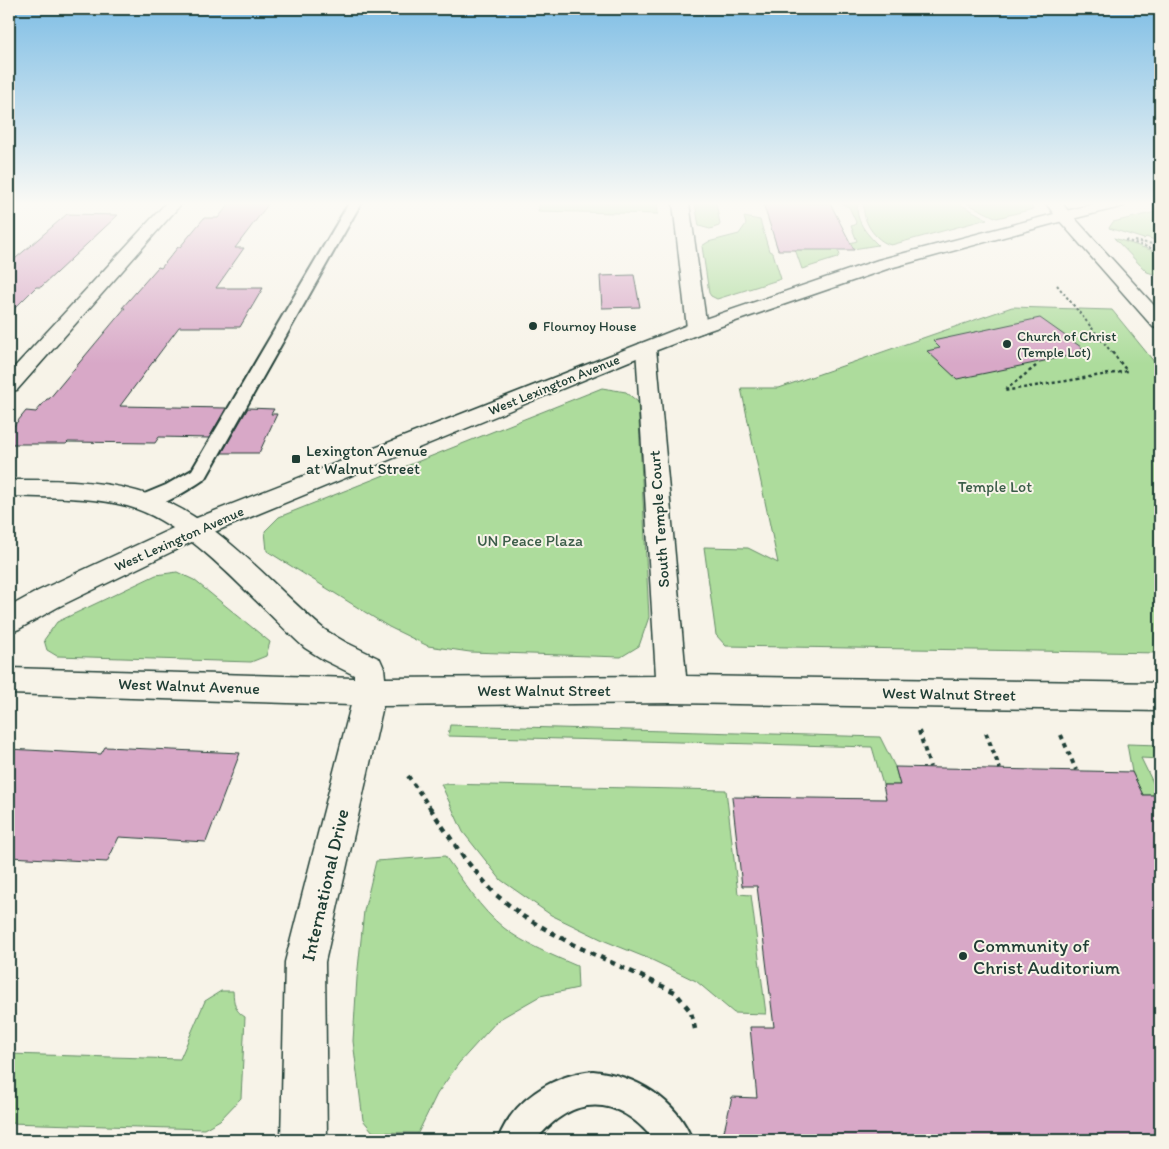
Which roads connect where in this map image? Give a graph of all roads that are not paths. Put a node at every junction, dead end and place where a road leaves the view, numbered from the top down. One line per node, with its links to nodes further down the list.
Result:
1 (126, 257): 9 (street)
2 (324, 257): 11 (lane)
3 (688, 257): 7 (street)
4 (908, 257): 7 (street, West Lexington Avenue)
5 (1101, 257): 6 (street)
6 (1160, 323)
7 (697, 328): 8 (street, West Lexington Avenue)
8 (646, 348): 12 (street, West Lexington Avenue); 15 (street, South Temple Court)
9 (9, 386)
10 (9, 488): 11 (street)
11 (144, 502): 12 (street)
12 (193, 530): 13 (street, West Lexington Avenue); 16 (street)
13 (9, 621)
14 (9, 681): 16 (street, West Walnut Avenue)
15 (672, 690): 16 (street, West Walnut Street); 17 (street, West Walnut Street)
16 (370, 692): 18 (street, International Drive)
17 (1160, 697)
18 (304, 1140)
19 (516, 1140): 20 (lane)
20 (674, 1140)

